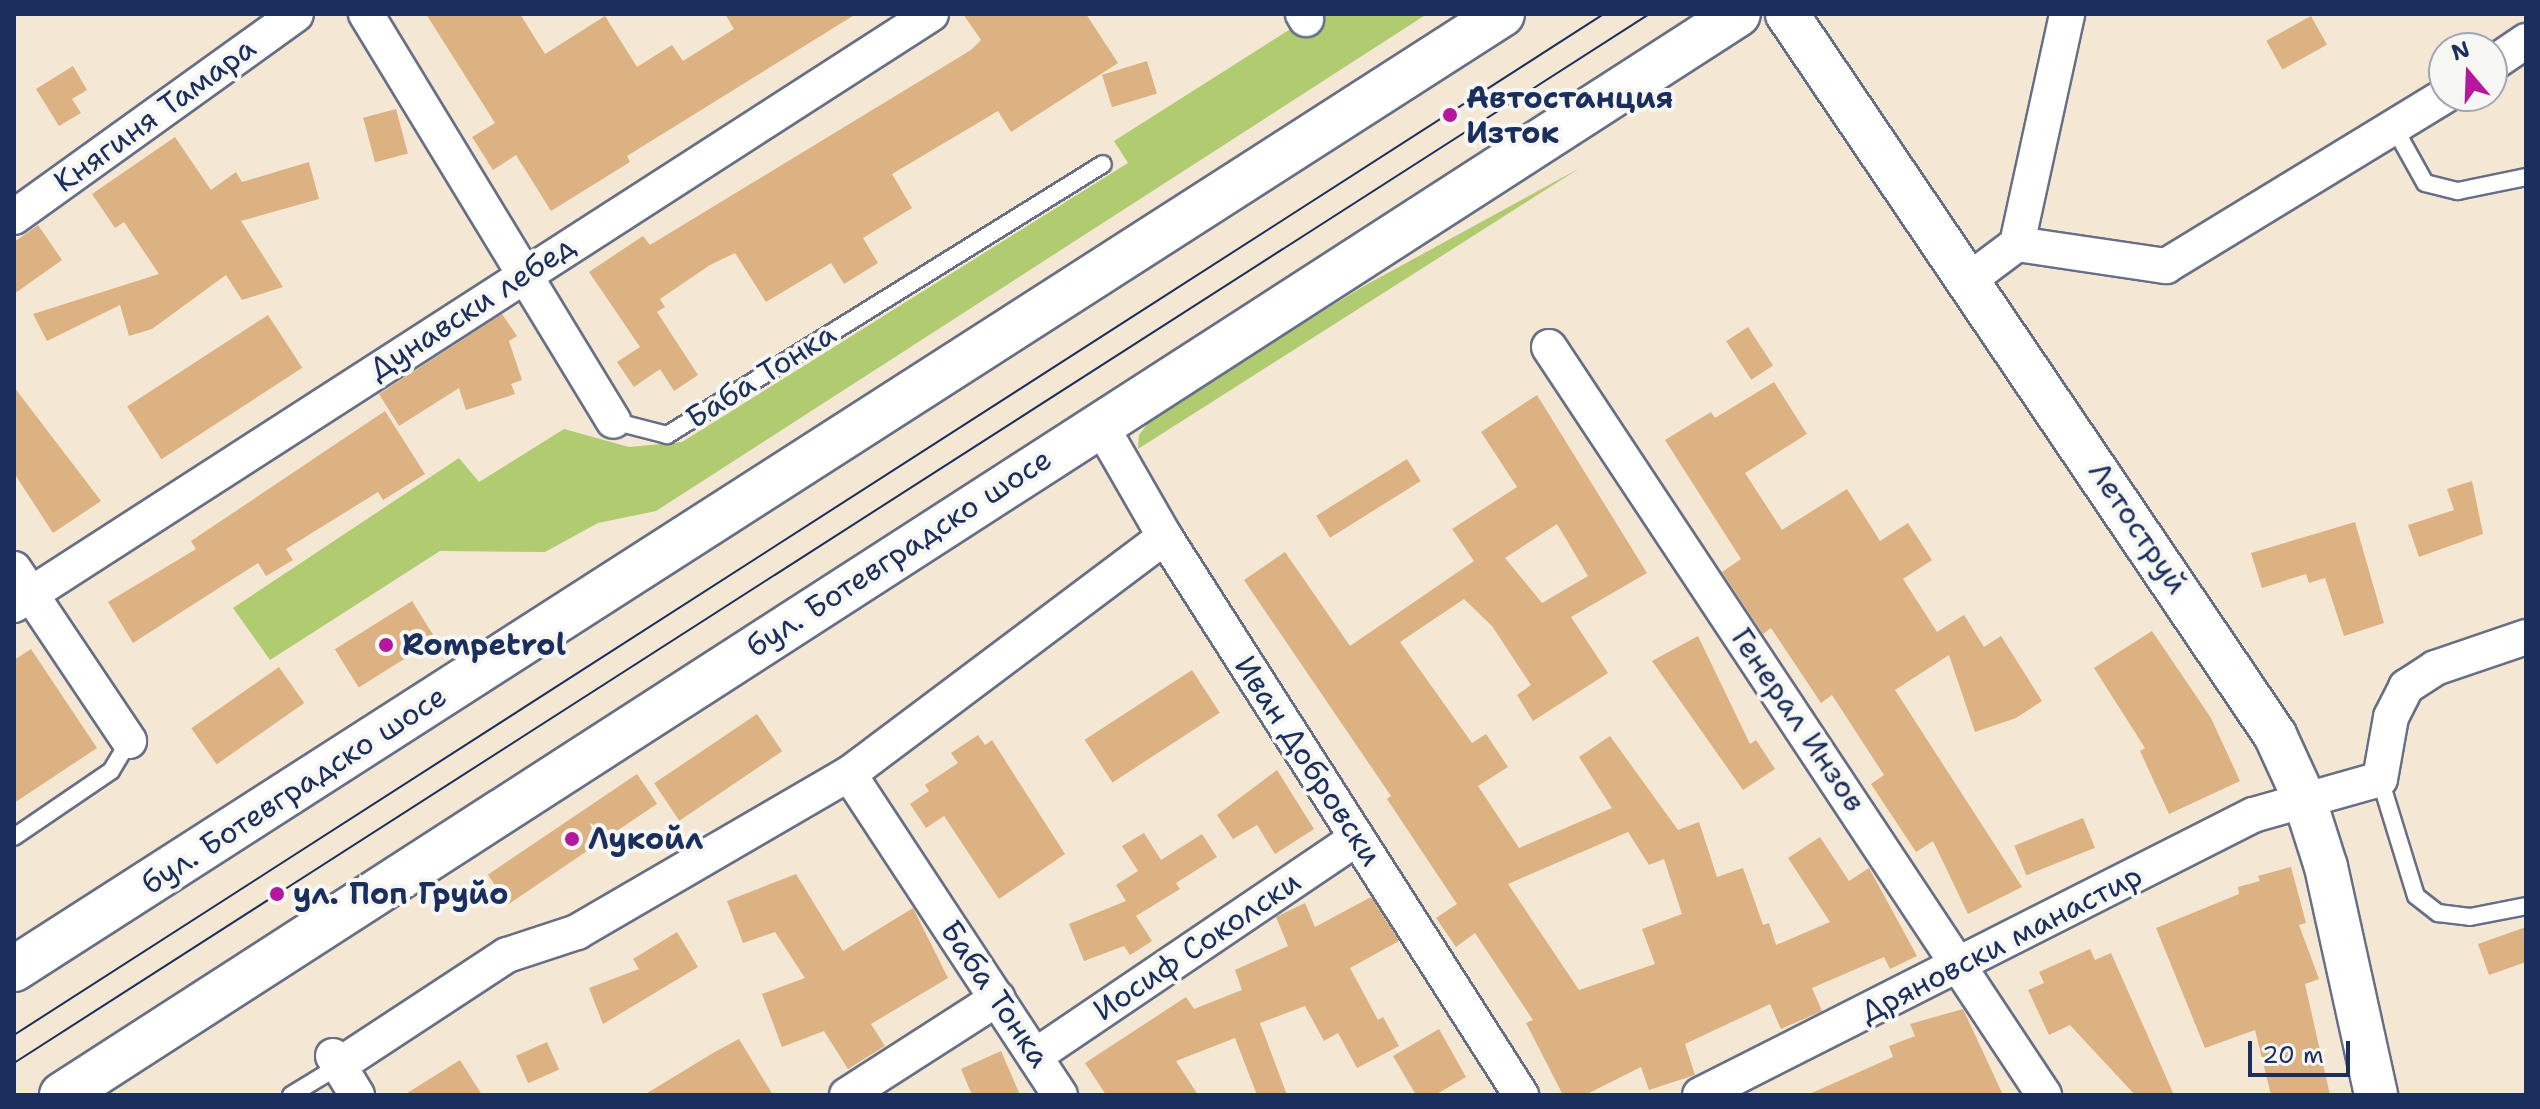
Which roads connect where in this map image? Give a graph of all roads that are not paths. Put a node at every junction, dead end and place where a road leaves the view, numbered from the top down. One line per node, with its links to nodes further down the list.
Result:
1 (296, 14): 14 (street, Княгиня Тамара)
2 (366, 14): 16 (street, Баба Тонка)
3 (931, 14): 16 (street, Дунавски лебед)
4 (1502, 14): 32 (main road, бул. Ботевградско шосе)
5 (1738, 14): 20 (main road, бул. Ботевградско шосе)
6 (1787, 14): 17 (street, Летоструй)
7 (2067, 14): 15 (street)
8 (2526, 41): 9 (street)
9 (2508, 53)
10 (2428, 107): 11 (street)
11 (2395, 129): 13 (lane); 15 (street)
12 (1103, 164): 19 (lane, Баба Тонка)
13 (2526, 177)
14 (14, 217)
15 (2017, 244): 17 (street)
16 (527, 272): 19 (street, Баба Тонка); 22 (street, Дунавски лебед)
17 (1969, 280): 27 (street, Летоструй)
18 (1549, 347): 31 (street, Генерал Инзов)
19 (613, 421)
20 (1100, 424): 21 (street, Иван Добровски); 36 (main road, бул. Ботевградско шосе)
21 (1165, 537): 25 (street); 29 (street, Иван Добровски)
22 (20, 590): 24 (street)
23 (2526, 637): 26 (street)
24 (129, 741): 28 (lane)
25 (849, 774): 33 (street, Баба Тонка); 35 (street)
26 (2380, 779): 27 (street, Дряновски манастир); 30 (lane)
27 (2304, 798): 31 (street, Дряновски манастир); 44 (street, Летоструй)
28 (14, 837)
29 (1357, 838): 34 (street, Иосиф Соколски); 41 (street, Иван Добровски)
30 (2526, 906)
31 (1961, 965): 42 (street, Дряновски манастир); 43 (street, Генерал Инзов)
32 (14, 969)
33 (998, 998): 34 (street, Баба Тонка); 39 (street)
34 (1038, 1054): 40 (street, Баба Тонка)
35 (342, 1059): 37 (lane); 38 (street)
36 (62, 1095)
37 (291, 1095)
38 (357, 1095)
39 (847, 1095)
40 (1060, 1095)
41 (1521, 1095)
42 (1700, 1095)
43 (2044, 1095)
44 (2376, 1095)

